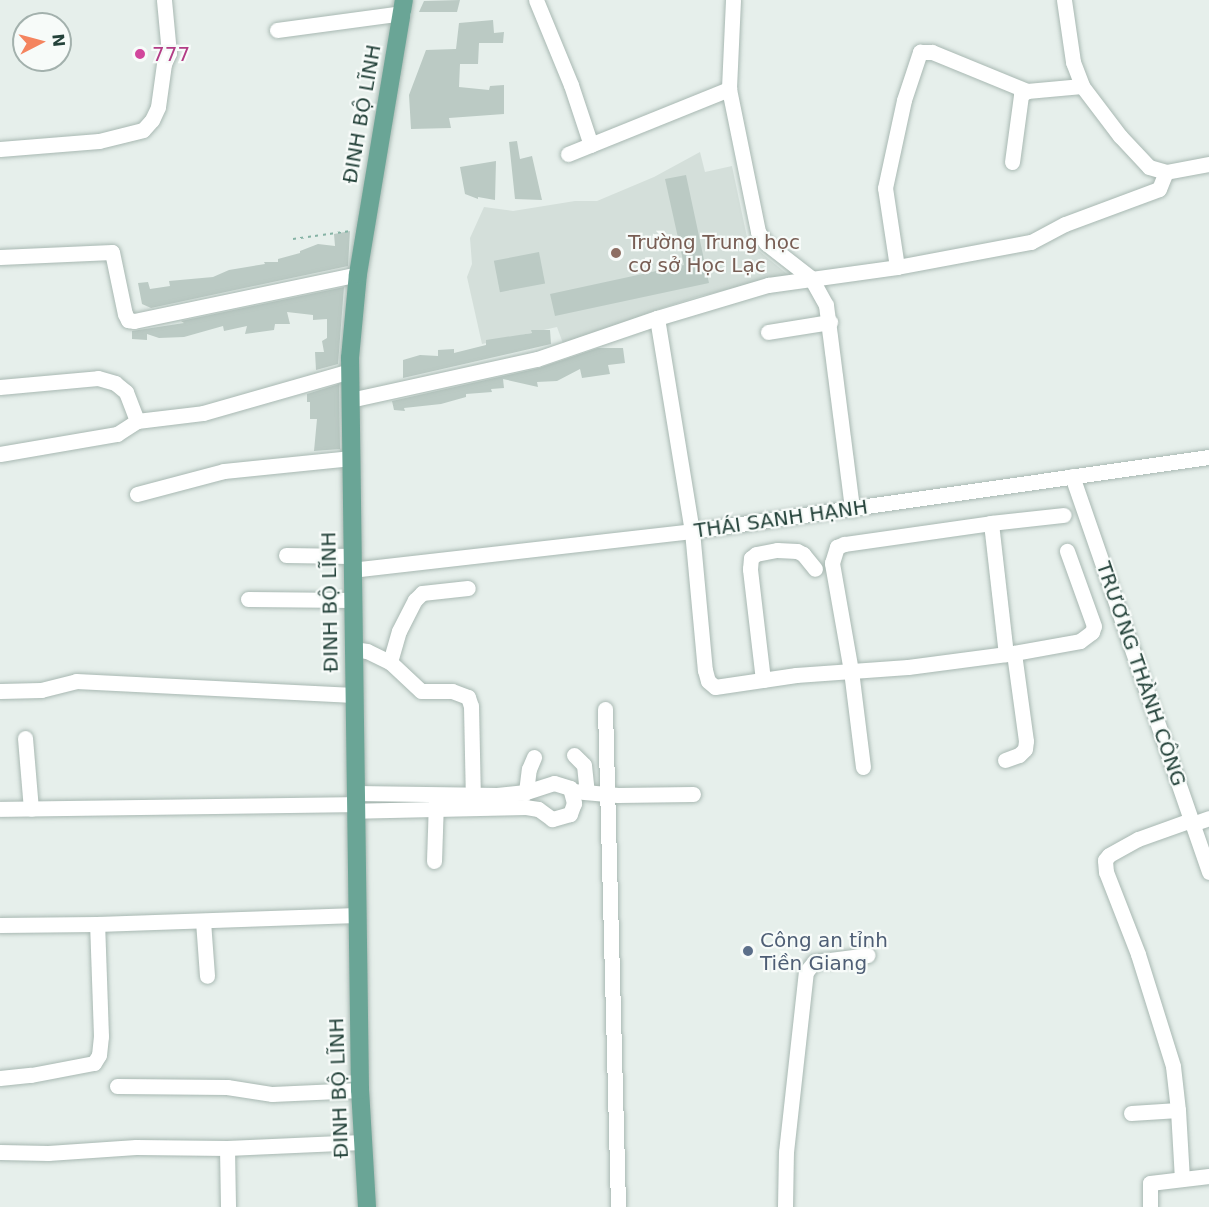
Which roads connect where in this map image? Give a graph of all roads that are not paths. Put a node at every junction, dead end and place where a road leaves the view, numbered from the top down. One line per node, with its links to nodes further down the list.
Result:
1 (164, 0): 11 (street)
2 (536, 0): 10 (street)
3 (733, 0): 8 (street)
4 (1064, 0): 7 (street)
5 (404, 6): 6 (street); 18 (main road, ĐINH BỘ LĨNH)
6 (277, 30)
7 (1082, 86): 9 (street); 15 (street)
8 (729, 89): 10 (street); 19 (street)
9 (1027, 91): 13 (street); 17 (street)
10 (591, 145): 12 (street)
11 (0, 149)
12 (568, 154)
13 (1012, 162)
14 (1209, 164): 15 (street)
15 (1166, 172): 17 (street)
16 (0, 257): 18 (street)
17 (897, 267): 19 (street)
18 (358, 274): 23 (main road, ĐINH BỘ LĨNH)
19 (812, 278): 20 (street); 21 (street)
20 (657, 318): 25 (street); 35 (street)
21 (830, 322): 22 (street); 32 (street)
22 (768, 332)
23 (350, 370): 25 (main road, ĐINH BỘ LĨNH); 26 (street)
24 (0, 387): 26 (street)
25 (350, 400): 28 (main road, ĐINH BỘ LĨNH)
26 (137, 421): 27 (street)
27 (0, 454)
28 (351, 458): 31 (street); 38 (main road, ĐINH BỘ LĨNH)
29 (1209, 458): 30 (street, THÁI SANH HẠNH)
30 (1072, 476): 32 (street, THÁI SANH HẠNH); 67 (street, TRƯƠNG THÀNH CÔNG)
31 (137, 494)
32 (852, 509): 35 (street, THÁI SANH HẠNH)
33 (1064, 515): 34 (street)
34 (991, 523): 44 (street); 46 (street)
35 (692, 531): 38 (street, THÁI SANH HẠNH); 47 (street)
36 (1067, 551): 44 (street)
37 (286, 555): 38 (street, THÁI SANH HẠNH)
38 (351, 563): 42 (main road, ĐINH BỘ LĨNH)
39 (815, 569): 47 (street)
40 (468, 588): 45 (street)
41 (248, 599): 42 (street)
42 (352, 600): 43 (main road, ĐINH BỘ LĨNH)
43 (352, 649): 45 (street); 49 (main road, ĐINH BỘ LĨNH)
44 (1010, 654): 46 (street); 54 (street)
45 (390, 662): 62 (street)
46 (851, 671): 47 (street); 55 (street)
47 (763, 680)
48 (0, 692): 49 (street)
49 (354, 695): 60 (main road, ĐINH BỘ LĨNH)
50 (604, 709): 58 (street)
51 (25, 738): 64 (street)
52 (574, 755): 57 (street)
53 (534, 757): 56 (street)
54 (1005, 760)
55 (863, 767)
56 (534, 790): 57 (street); 62 (street); 65 (street)
57 (580, 792): 58 (street); 65 (street)
58 (608, 793): 59 (street); 88 (street)
59 (693, 794)
60 (356, 802): 61 (street); 64 (street); 70 (main road, ĐINH BỘ LĨNH)
61 (436, 802): 62 (street); 68 (street)
62 (473, 802): 65 (street)
63 (0, 809): 64 (street)
64 (31, 809)
65 (538, 809)
66 (1209, 818): 67 (street)
67 (1192, 822): 69 (street, TRƯƠNG THÀNH CÔNG); 79 (street)
68 (434, 861)
69 (1209, 872)
70 (357, 915): 71 (street); 78 (main road, ĐINH BỘ LĨNH)
71 (203, 921): 72 (street); 75 (street)
72 (97, 924): 73 (street); 76 (street)
73 (0, 925)
74 (868, 955): 89 (street)
75 (207, 976)
76 (0, 1078)
77 (117, 1086): 78 (street)
78 (360, 1090): 81 (main road, ĐINH BỘ LĨNH)
79 (1178, 1110): 80 (street); 85 (street)
80 (1131, 1113)
81 (362, 1142): 82 (street); 87 (main road, ĐINH BỘ LĨNH)
82 (227, 1148): 83 (street); 86 (street)
83 (0, 1152)
84 (1209, 1176): 85 (street)
85 (1182, 1179): 90 (street)
86 (228, 1207)
87 (367, 1207)
88 (618, 1207)
89 (785, 1207)
90 (1150, 1207)

